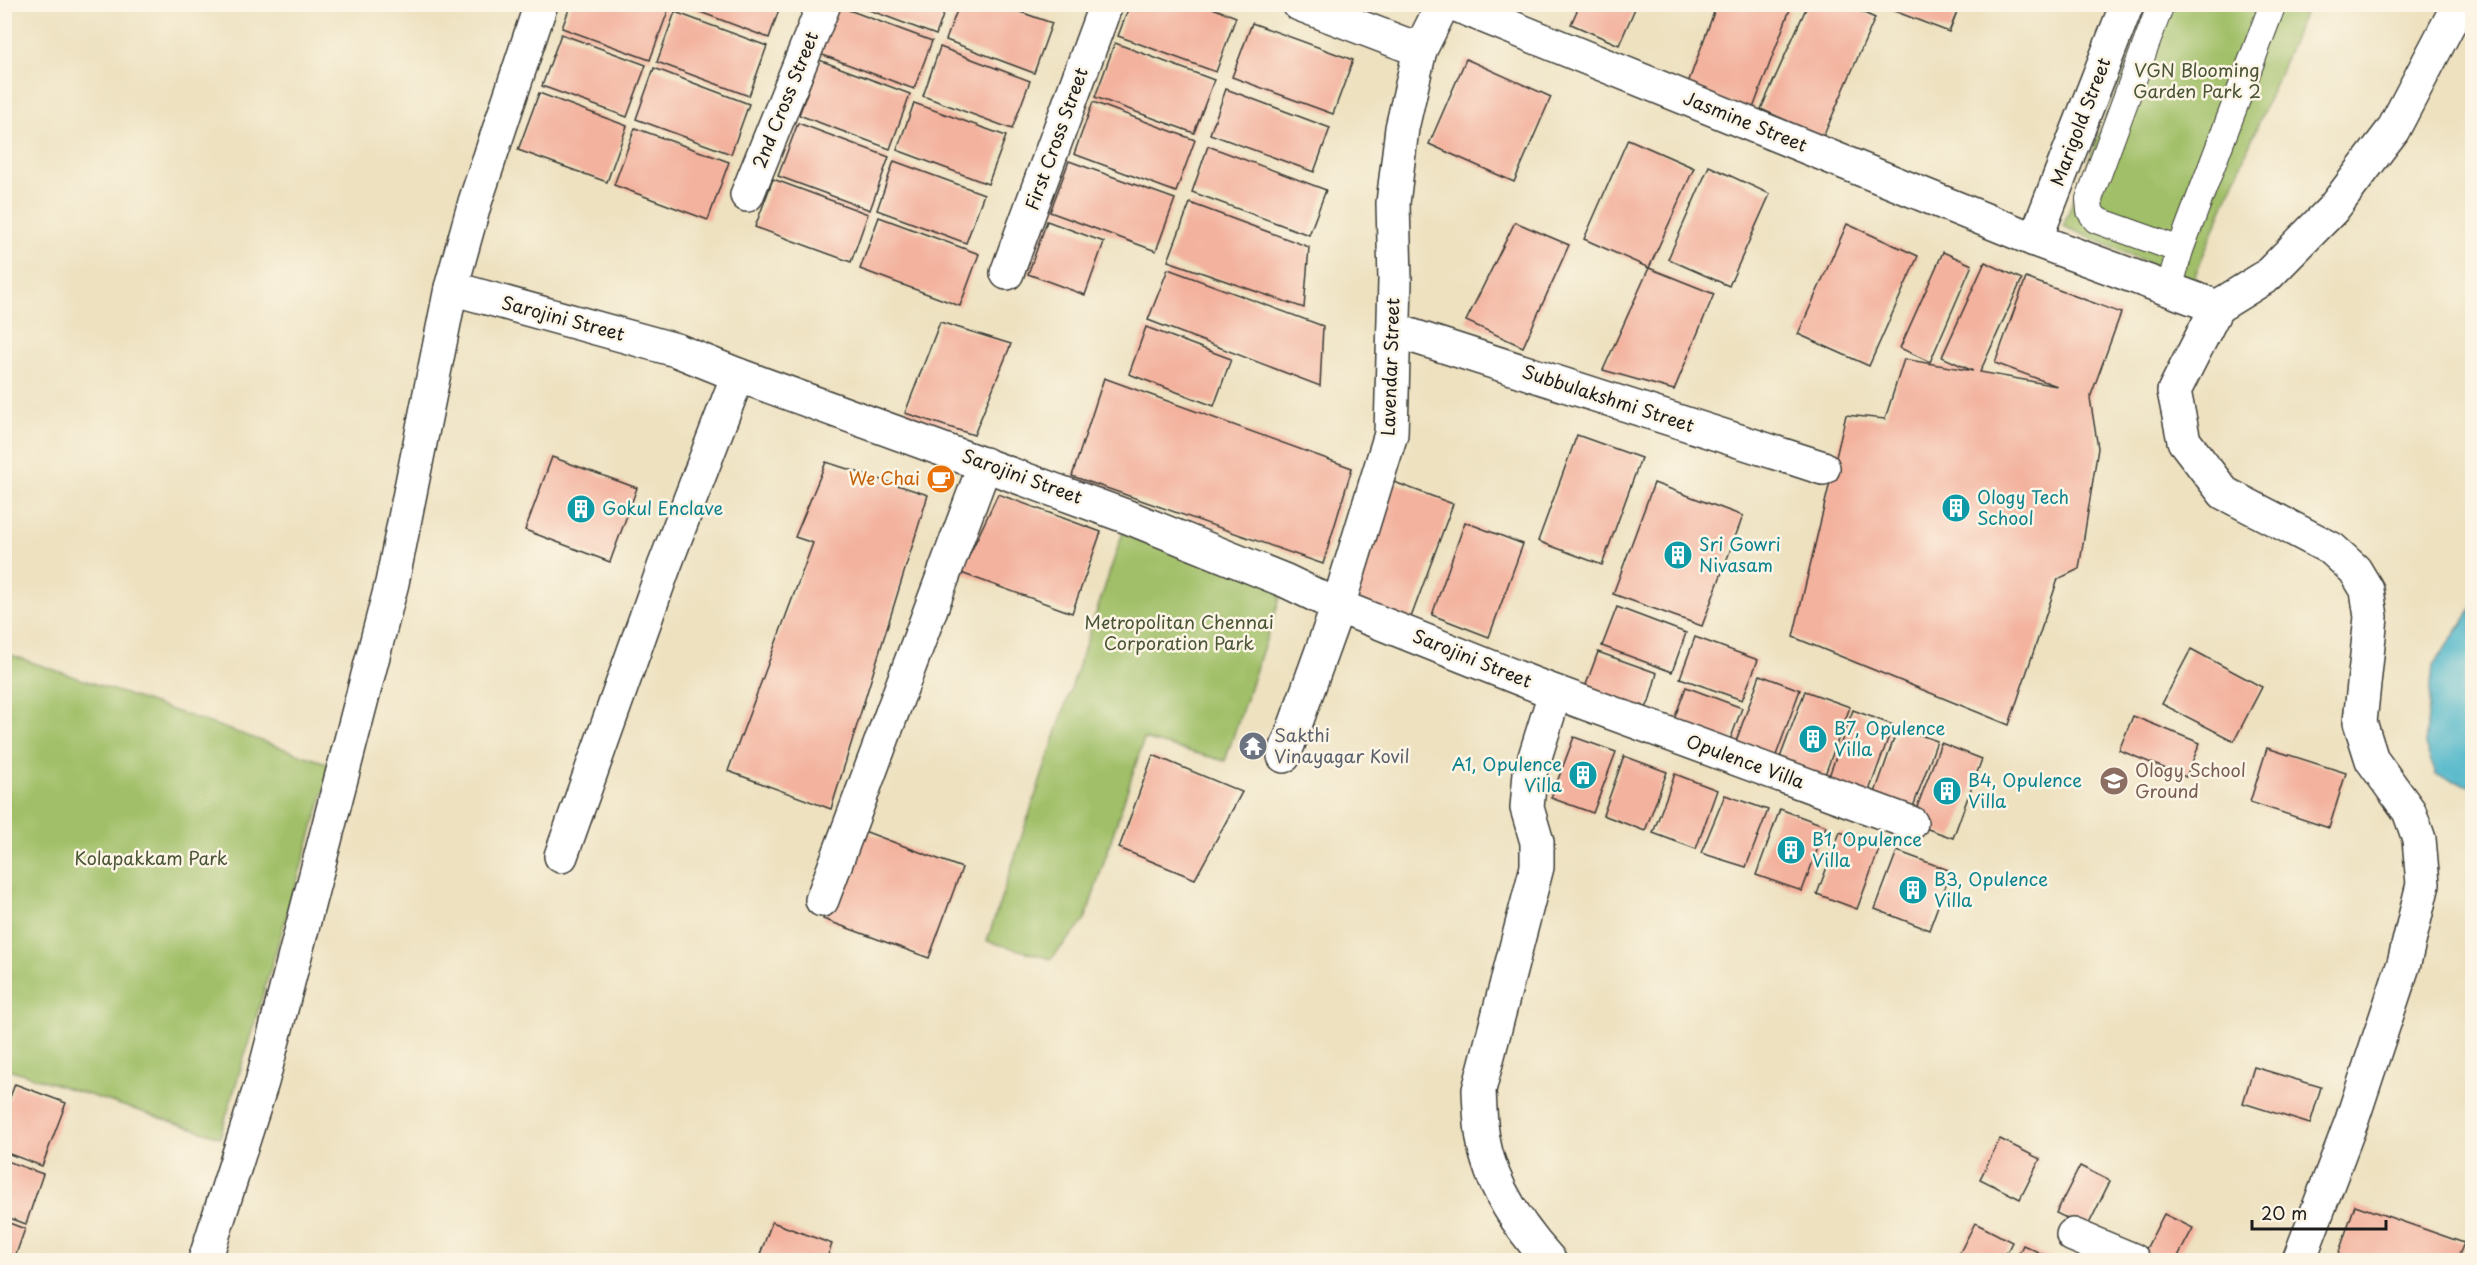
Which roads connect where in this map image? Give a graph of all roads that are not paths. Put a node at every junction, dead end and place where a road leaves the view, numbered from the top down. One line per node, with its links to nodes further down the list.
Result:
1 (541, 4): 16 (street)
2 (824, 4): 12 (street, 2nd Cross Street)
3 (1106, 4): 15 (street, First Cross Street)
4 (1299, 4): 11 (street)
5 (1443, 4): 11 (street, Lavendar Street)
6 (1454, 4): 13 (street, Jasmine Street)
7 (2127, 4): 13 (street, Marigold Street)
8 (2161, 4): 14 (lane)
9 (2273, 4): 14 (lane)
10 (2459, 4): 18 (street)
11 (1420, 50): 19 (street, Lavendar Street)
12 (747, 195)
13 (2035, 240): 17 (street, Jasmine Street)
14 (2180, 250): 17 (lane)
15 (1007, 273)
16 (451, 288): 20 (street, Sarojini Street); 30 (street)
17 (2169, 289): 18 (street, Jasmine Street)
18 (2217, 307): 33 (street)
19 (1394, 330): 22 (street, Subbulakshmi Street); 23 (street, Lavendar Street)
20 (738, 375): 21 (street, Sarojini Street); 27 (street)
21 (986, 464): 23 (street, Sarojini Street); 28 (street)
22 (1822, 468)
23 (1338, 606): 24 (street, Sarojini Street); 25 (street, Lavendar Street)
24 (1567, 697): 26 (street, Opulence Villa); 31 (street)
25 (1284, 756)
26 (1911, 823)
27 (561, 856)
28 (822, 900)
29 (2073, 1235): 32 (street)
30 (206, 1260)
31 (1549, 1260)
32 (2133, 1260)
33 (2299, 1260)

